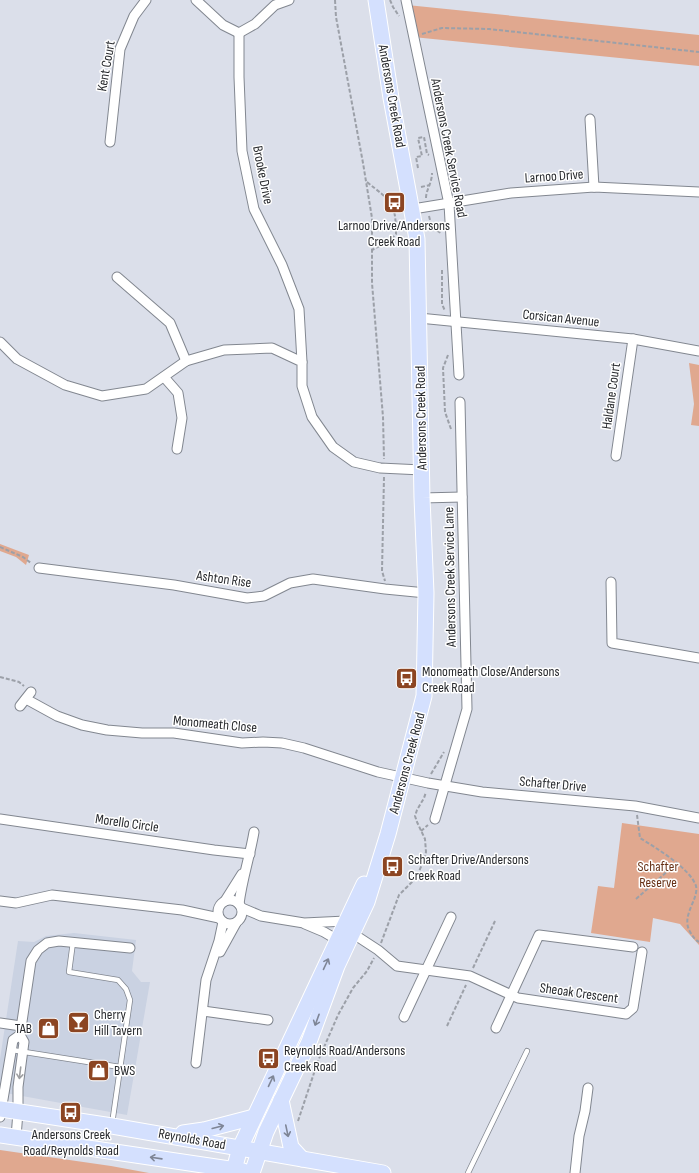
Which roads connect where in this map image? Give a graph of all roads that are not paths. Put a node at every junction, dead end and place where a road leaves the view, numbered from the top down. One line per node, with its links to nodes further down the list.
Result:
1 (146, 0): 8 (street, Kent Court)
2 (196, 0): 6 (street)
3 (289, 0): 6 (street)
4 (376, 0): 12 (main road, Andersons Creek Road)
5 (406, 0): 11 (street, Andersons Creek Service Road)
6 (239, 33): 20 (street, Brooke Drive)
7 (590, 119): 9 (street)
8 (110, 142)
9 (594, 187): 10 (street, Larnoo Drive); 11 (street, Larnoo Drive)
10 (699, 192)
11 (449, 204): 12 (street, Larnoo Drive); 15 (street, Andersons Creek Service Road)
12 (413, 209): 14 (main road, Andersons Creek Road)
13 (117, 277): 19 (street)
14 (419, 318): 15 (street, Corsican Avenue); 26 (main road, Andersons Creek Road)
15 (456, 321): 16 (street, Corsican Avenue); 21 (street, Andersons Creek Service Road)
16 (633, 339): 18 (street, Corsican Avenue); 25 (street, Haldane Court)
17 (0, 342): 22 (street)
18 (699, 351)
19 (186, 361): 20 (street); 22 (street)
20 (302, 362): 26 (street, Brooke Drive)
21 (459, 375)
22 (164, 376): 24 (street)
23 (460, 402): 27 (street, Andersons Creek Service Lane)
24 (177, 449)
25 (616, 456)
26 (422, 470): 28 (main road, Andersons Creek Road)
27 (462, 497): 28 (street, Andersons Creek Service Lane); 35 (street, Andersons Creek Service Lane)
28 (422, 498): 31 (main road, Andersons Creek Road)
29 (39, 568): 31 (street, Ashton Rise)
30 (611, 582): 32 (street)
31 (426, 593): 34 (main road, Andersons Creek Road)
32 (699, 658)
33 (27, 697): 34 (street, Monomeath Close)
34 (403, 778): 35 (street, Schafter Drive); 49 (main road, Andersons Creek Road)
35 (444, 785): 36 (street, Schafter Drive); 38 (street, Andersons Creek Service Lane)
36 (699, 818)
37 (0, 819): 40 (street, Morello Circle)
38 (435, 819)
39 (254, 832): 40 (street)
40 (250, 854): 41 (street)
41 (246, 868): 43 (street); 45 (street)
42 (0, 900): 44 (street)
43 (222, 903): 44 (street); 45 (street); 47 (street)
44 (182, 910): 47 (street)
45 (240, 913): 47 (street); 48 (street); 54 (street)
46 (451, 917): 55 (street)
47 (221, 920): 54 (street)
48 (304, 923): 49 (street); 49 (street)
49 (348, 933): 55 (street, Sheoak Crescent); 69 (main road, Andersons Creek Road, one-way to 69); 72 (main road, Andersons Creek Road, one-way to 49)
50 (73, 942): 52 (street); 62 (street); 67 (lane)
51 (633, 947): 56 (street, Sheoak Crescent)
52 (130, 948)
53 (642, 952): 56 (street, Sheoak Crescent)
54 (211, 965): 57 (street)
55 (426, 970): 56 (street, Sheoak Crescent); 58 (street)
56 (511, 995): 61 (street, Sheoak Crescent)
57 (203, 1011): 59 (street); 66 (street)
58 (404, 1017)
59 (268, 1020)
60 (0, 1023): 62 (street)
61 (496, 1028)
62 (20, 1031): 63 (street); 64 (street)
63 (12, 1050): 64 (lane); 70 (street)
64 (23, 1052): 67 (lane); 71 (street, one-way to 71)
65 (527, 1052): 84 (lane)
66 (196, 1063)
67 (120, 1067): 73 (lane)
68 (588, 1088): 85 (street)
69 (281, 1100): 78 (main road, Andersons Creek Road); 79 (main road, one-way to 79)
70 (0, 1112): 71 (main road, Reynolds Road)
71 (18, 1112): 73 (main road, Reynolds Road); 76 (street)
72 (254, 1117): 75 (main road, one-way to 72); 77 (main road, Andersons Creek Road)
73 (112, 1126): 75 (main road, Reynolds Road)
74 (0, 1135): 76 (main road, Reynolds Road)
75 (166, 1135): 77 (main road, Reynolds Road)
76 (16, 1137): 80 (main road, Reynolds Road, one-way to 76)
77 (240, 1148): 78 (main road, Reynolds Road); 81 (main road, Andersons Creek Road)
78 (258, 1151): 79 (main road, Reynolds Road); 82 (main road, Andersons Creek Road)
79 (302, 1159): 83 (main road, Reynolds Road)
80 (198, 1168): 81 (main road, Reynolds Road)
81 (233, 1171): 82 (main road, Reynolds Road)
82 (254, 1173)
83 (383, 1173)
84 (468, 1173)
85 (575, 1173)

